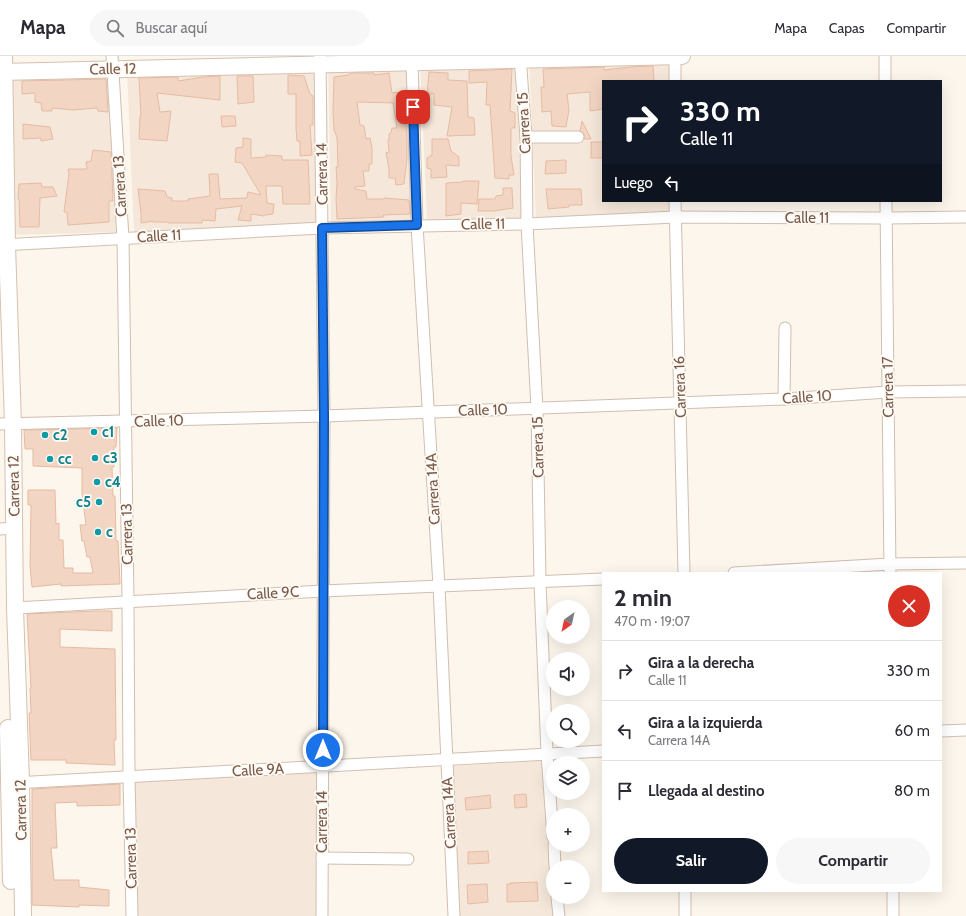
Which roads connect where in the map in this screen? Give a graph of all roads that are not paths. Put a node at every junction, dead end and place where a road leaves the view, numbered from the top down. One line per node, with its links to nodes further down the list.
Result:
1 (675, 56): 2 (street, Calle 12); 4 (street, Calle 12); 10 (street)
2 (682, 56)
3 (885, 56): 11 (street)
4 (520, 58): 7 (street, Calle 12); 12 (street, Carrera 15)
5 (320, 60): 6 (street, Calle 12); 7 (street, Calle 12); 21 (street, Carrera 14)
6 (256, 61): 8 (street, Calle 12)
7 (412, 62): 20 (street, Carrera 14A)
8 (113, 63): 9 (street, Calle 12); 22 (street, Carrera 13)
9 (3, 66): 23 (street, Carrera 12)
10 (675, 80)
11 (885, 80)
12 (526, 137): 13 (street); 19 (street, Carrera 15)
13 (578, 137)
14 (675, 202): 16 (street, Carrera 16)
15 (886, 202): 18 (street, Carrera 17)
16 (675, 217): 18 (street, Calle 11); 19 (street, Calle 11); 29 (street, Carrera 16)
17 (966, 217): 18 (street, Calle 11)
18 (887, 218): 27 (street, Carrera 17)
19 (528, 224): 20 (street, Calle 11); 30 (street, Carrera 15)
20 (417, 225): 21 (street, Calle 11); 31 (street, Carrera 14A)
21 (322, 228): 22 (street, Calle 11); 32 (street, Carrera 14)
22 (123, 238): 23 (street, Calle 11); 33 (street, Carrera 13)
23 (3, 245): 34 (street, Carrera 12)
24 (785, 328): 28 (street)
25 (0, 331): 34 (street, Carrera 12)
26 (966, 391): 27 (street, Calle 10)
27 (888, 392): 28 (street, Calle 10); 37 (street, Carrera 17)
28 (784, 399): 29 (street, Calle 10)
29 (680, 402): 30 (street, Calle 10); 38 (street, Carrera 16)
30 (537, 408): 31 (street, Calle 10); 41 (street, Carrera 15)
31 (429, 412): 32 (street, Calle 10); 42 (street, Carrera 14A)
32 (324, 416): 33 (street, Calle 10); 43 (street, Carrera 14)
33 (126, 422): 34 (street, Calle 10); 44 (street, Carrera 13)
34 (5, 424): 35 (street, Carrera 12)
35 (6, 529): 45 (street, Carrera 12); 53 (street, Carrera 12)
36 (966, 564): 37 (street)
37 (890, 569): 39 (street)
38 (684, 572)
39 (773, 572)
40 (602, 579): 41 (street, Calle 9C)
41 (540, 582): 42 (street, Calle 9C); 49 (street, Carrera 15)
42 (439, 586): 43 (street, Calle 9C); 50 (street, Carrera 14A)
43 (323, 590): 44 (street, Calle 9C); 51 (street, Carrera 14)
44 (128, 602): 45 (street, Calle 9C); 52 (street, Carrera 13)
45 (15, 608): 53 (street, Carrera 12)
46 (966, 730): 47 (street)
47 (942, 731)
48 (602, 751): 49 (street, Calle 9A)
49 (547, 754): 50 (street, Calle 9A); 54 (street, Carrera 15)
50 (447, 760): 51 (street, Calle 9A); 64 (street, Carrera 14A)
51 (322, 766): 52 (street, Calle 9A); 55 (street, Carrera 14)
52 (129, 776): 53 (street, Calle 9A); 62 (street, Carrera 13)
53 (15, 783): 60 (street, Carrera 12); 61 (street, Carrera 12)
54 (551, 808)
55 (322, 858): 56 (street); 63 (street, Carrera 14)
56 (408, 859)
57 (685, 892): 66 (street)
58 (892, 892): 67 (street)
59 (557, 904): 65 (street)
60 (12, 916)
61 (23, 916)
62 (132, 916)
63 (322, 916)
64 (454, 916)
65 (558, 916)
66 (685, 916)
67 (893, 916)

